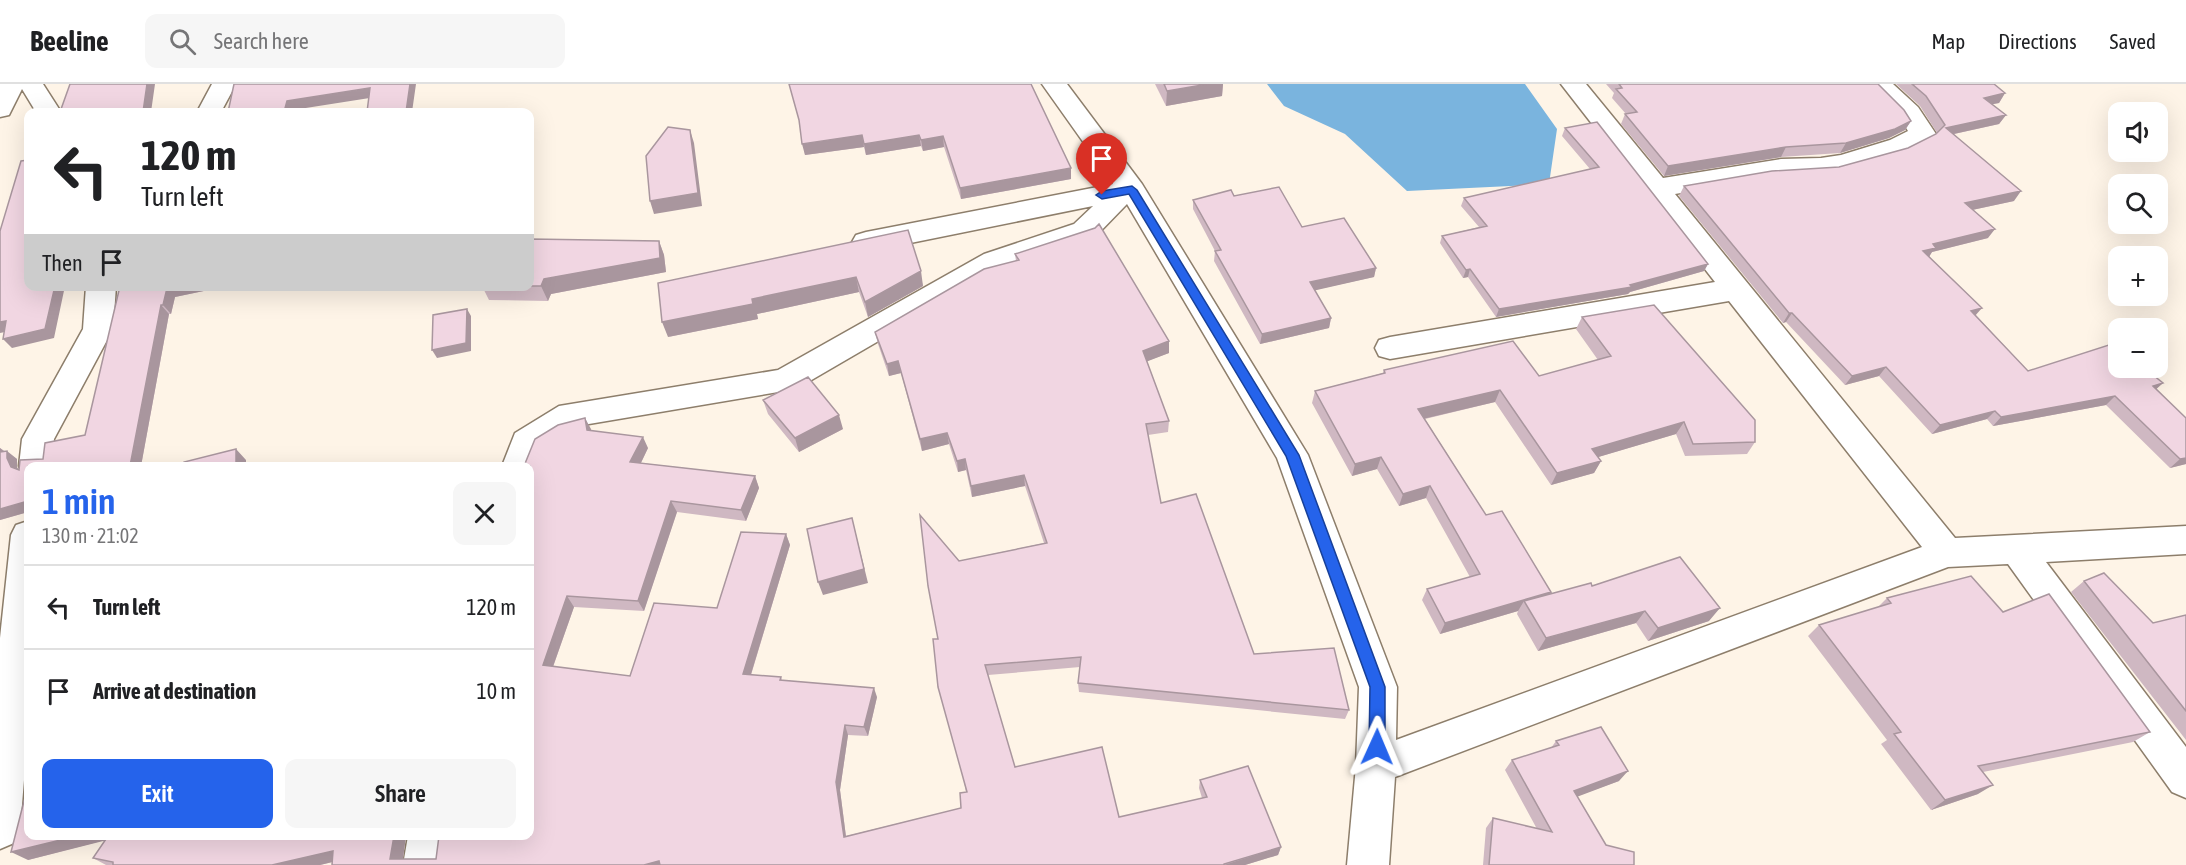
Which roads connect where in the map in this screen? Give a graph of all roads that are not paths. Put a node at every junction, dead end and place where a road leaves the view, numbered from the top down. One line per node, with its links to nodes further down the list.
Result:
1 (12, 84): 9 (street)
2 (31, 84): 7 (street)
3 (224, 84): 8 (street)
4 (1054, 84): 11 (street)
5 (1573, 84): 10 (street)
6 (1878, 84): 10 (street)
7 (46, 108)
8 (212, 108)
9 (0, 109)
10 (1656, 188): 13 (street)
11 (1128, 190): 12 (street); 17 (street); 22 (street)
12 (835, 248)
13 (1737, 289): 15 (street); 20 (street)
14 (101, 291): 16 (street)
15 (1390, 348)
16 (35, 462)
17 (519, 462)
18 (2186, 540): 19 (street)
19 (2017, 550): 20 (street); 23 (street)
20 (1947, 553): 22 (street)
21 (24, 577): 24 (street)
22 (1376, 766): 27 (street)
23 (2186, 779)
24 (0, 829)
25 (427, 840): 26 (street)
26 (424, 865)
27 (1368, 865)

